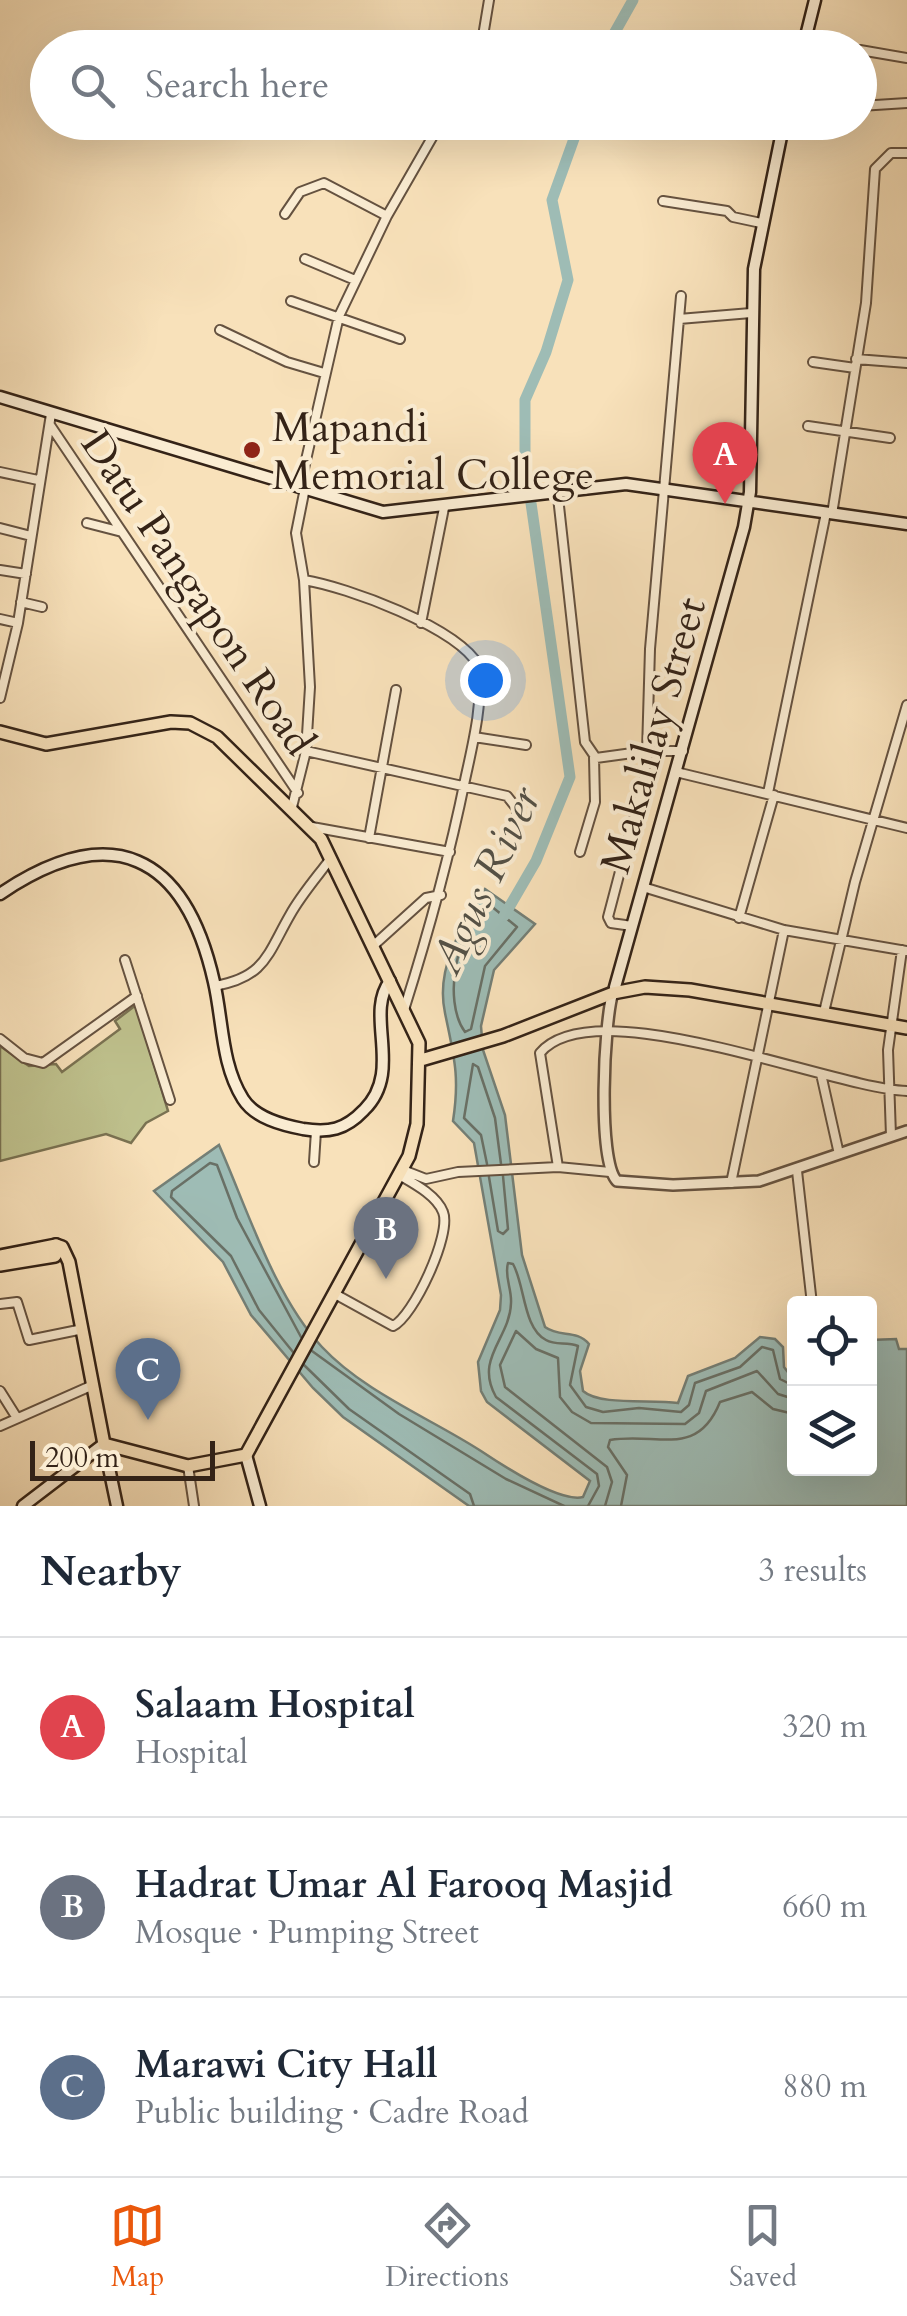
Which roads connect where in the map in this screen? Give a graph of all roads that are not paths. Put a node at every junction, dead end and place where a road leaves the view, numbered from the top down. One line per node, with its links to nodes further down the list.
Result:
1 (489, 0): 3 (street)
2 (815, 0): 4 (main road)
3 (484, 30)
4 (807, 30)
5 (877, 53): 6 (street)
6 (907, 58)
7 (907, 103): 8 (street)
8 (877, 105)
9 (432, 140): 14 (street)
10 (780, 140): 15 (main road, Makalilay Street)
11 (907, 154): 26 (street)
12 (663, 201): 15 (street)
13 (286, 214): 14 (street)
14 (388, 216): 17 (street)
15 (762, 223): 20 (main road, Makalilay Street)
16 (304, 260): 17 (street)
17 (355, 280): 21 (street)
18 (681, 296): 22 (street)
19 (291, 301): 21 (street)
20 (751, 312): 22 (street); 39 (main road, Makalilay Street)
21 (339, 316): 24 (street); 28 (street)
22 (679, 320): 37 (street)
23 (220, 330): 28 (street)
24 (400, 339)
25 (813, 362): 26 (street)
26 (856, 363): 27 (street); 32 (street)
27 (907, 364)
28 (324, 373): 36 (street)
29 (0, 397): 30 (main road)
30 (50, 419): 35 (street); 36 (main road); 45 (street, Datu Pangapon Road)
31 (808, 426): 32 (street)
32 (846, 430): 33 (street); 41 (street)
33 (890, 438)
34 (0, 472): 35 (street)
35 (38, 480): 46 (street)
36 (303, 487): 40 (main road); 49 (street)
37 (665, 489): 38 (main road); 39 (main road); 63 (street)
38 (556, 495): 40 (main road); 65 (street)
39 (749, 501): 41 (main road); 64 (main road, Makalilay Street)
40 (444, 508): 54 (street)
41 (829, 514): 43 (main road); 70 (street)
42 (87, 523): 45 (street)
43 (907, 524)
44 (0, 528): 46 (street)
45 (122, 532): 69 (street, Datu Pangapon Road)
46 (31, 536): 48 (street)
47 (0, 570): 48 (street)
48 (26, 574): 50 (street)
49 (304, 580): 54 (street); 62 (street)
50 (21, 602): 51 (street); 53 (street)
51 (42, 606)
52 (0, 620): 53 (street)
53 (18, 623): 56 (street)
54 (421, 624): 60 (street)
55 (396, 690): 66 (street)
56 (0, 698)
57 (907, 705): 58 (street)
58 (905, 727): 72 (street)
59 (0, 732): 71 (main road)
60 (474, 736): 61 (street); 68 (street)
61 (526, 745)
62 (306, 751): 66 (street); 69 (street)
63 (647, 751): 64 (street); 65 (street); 84 (street)
64 (683, 751): 67 (main road, Makalilay Street)
65 (594, 756): 78 (street)
66 (381, 770): 68 (street); 76 (street)
67 (676, 772): 70 (street); 80 (main road, Makalilay Street)
68 (464, 787): 75 (street); 77 (street)
69 (298, 793): 71 (street)
70 (771, 794): 72 (street); 83 (street)
71 (292, 808): 73 (main road)
72 (872, 820): 74 (street); 86 (street)
73 (312, 827): 76 (street); 79 (main road)
74 (907, 828)
75 (514, 831)
76 (369, 838): 77 (street)
77 (450, 852): 82 (street)
78 (580, 852)
79 (332, 858): 87 (main road); 91 (street)
80 (644, 887): 83 (street); 84 (main road, Makalilay Street)
81 (0, 894): 91 (main road)
82 (440, 895): 87 (street); 96 (street)
83 (739, 918): 85 (street)
84 (632, 926): 92 (main road, Makalilay Street)
85 (784, 930): 86 (street); 94 (street)
86 (840, 940): 88 (street); 95 (street)
87 (374, 945): 90 (main road)
88 (905, 951): 97 (street)
89 (124, 960): 93 (street)
90 (390, 982): 96 (main road); 107 (main road)
91 (215, 986): 107 (main road)
92 (614, 990): 94 (main road); 99 (street); 102 (main road)
93 (136, 996): 100 (street); 106 (street)
94 (769, 1002): 95 (main road); 97 (main road); 101 (street)
95 (825, 1008): 97 (main road)
96 (404, 1010): 102 (main road)
97 (891, 1022): 98 (main road); 104 (street)
98 (907, 1024)
99 (606, 1030): 101 (street); 112 (street); 115 (street)
100 (0, 1039)
101 (759, 1055): 103 (street); 116 (street)
102 (421, 1060): 114 (main road)
103 (821, 1074): 104 (street); 110 (street)
104 (888, 1090): 105 (street); 109 (street)
105 (907, 1091)
106 (170, 1100)
107 (316, 1131): 111 (street)
108 (907, 1131): 109 (street)
109 (891, 1136): 110 (street)
110 (839, 1154): 113 (street)
111 (314, 1162)
112 (558, 1166): 114 (street); 115 (street)
113 (797, 1171): 116 (street); 121 (street)
114 (402, 1173): 120 (main road); 120 (street)
115 (611, 1174): 116 (street)
116 (731, 1183)
117 (55, 1250): 118 (main road); 119 (main road); 123 (main road)
118 (0, 1256)
119 (0, 1265)
120 (335, 1294): 129 (main road)
121 (811, 1296)
122 (0, 1304): 123 (street)
123 (82, 1329): 124 (main road)
124 (93, 1385): 126 (street); 128 (main road)
125 (0, 1391): 126 (street)
126 (17, 1418): 127 (street)
127 (0, 1426)
128 (104, 1444): 130 (main road); 131 (main road); 132 (main road)
129 (246, 1455): 130 (main road); 134 (main road)
130 (188, 1466): 133 (street)
131 (23, 1506)
132 (117, 1506)
133 (194, 1506)
134 (260, 1506)

